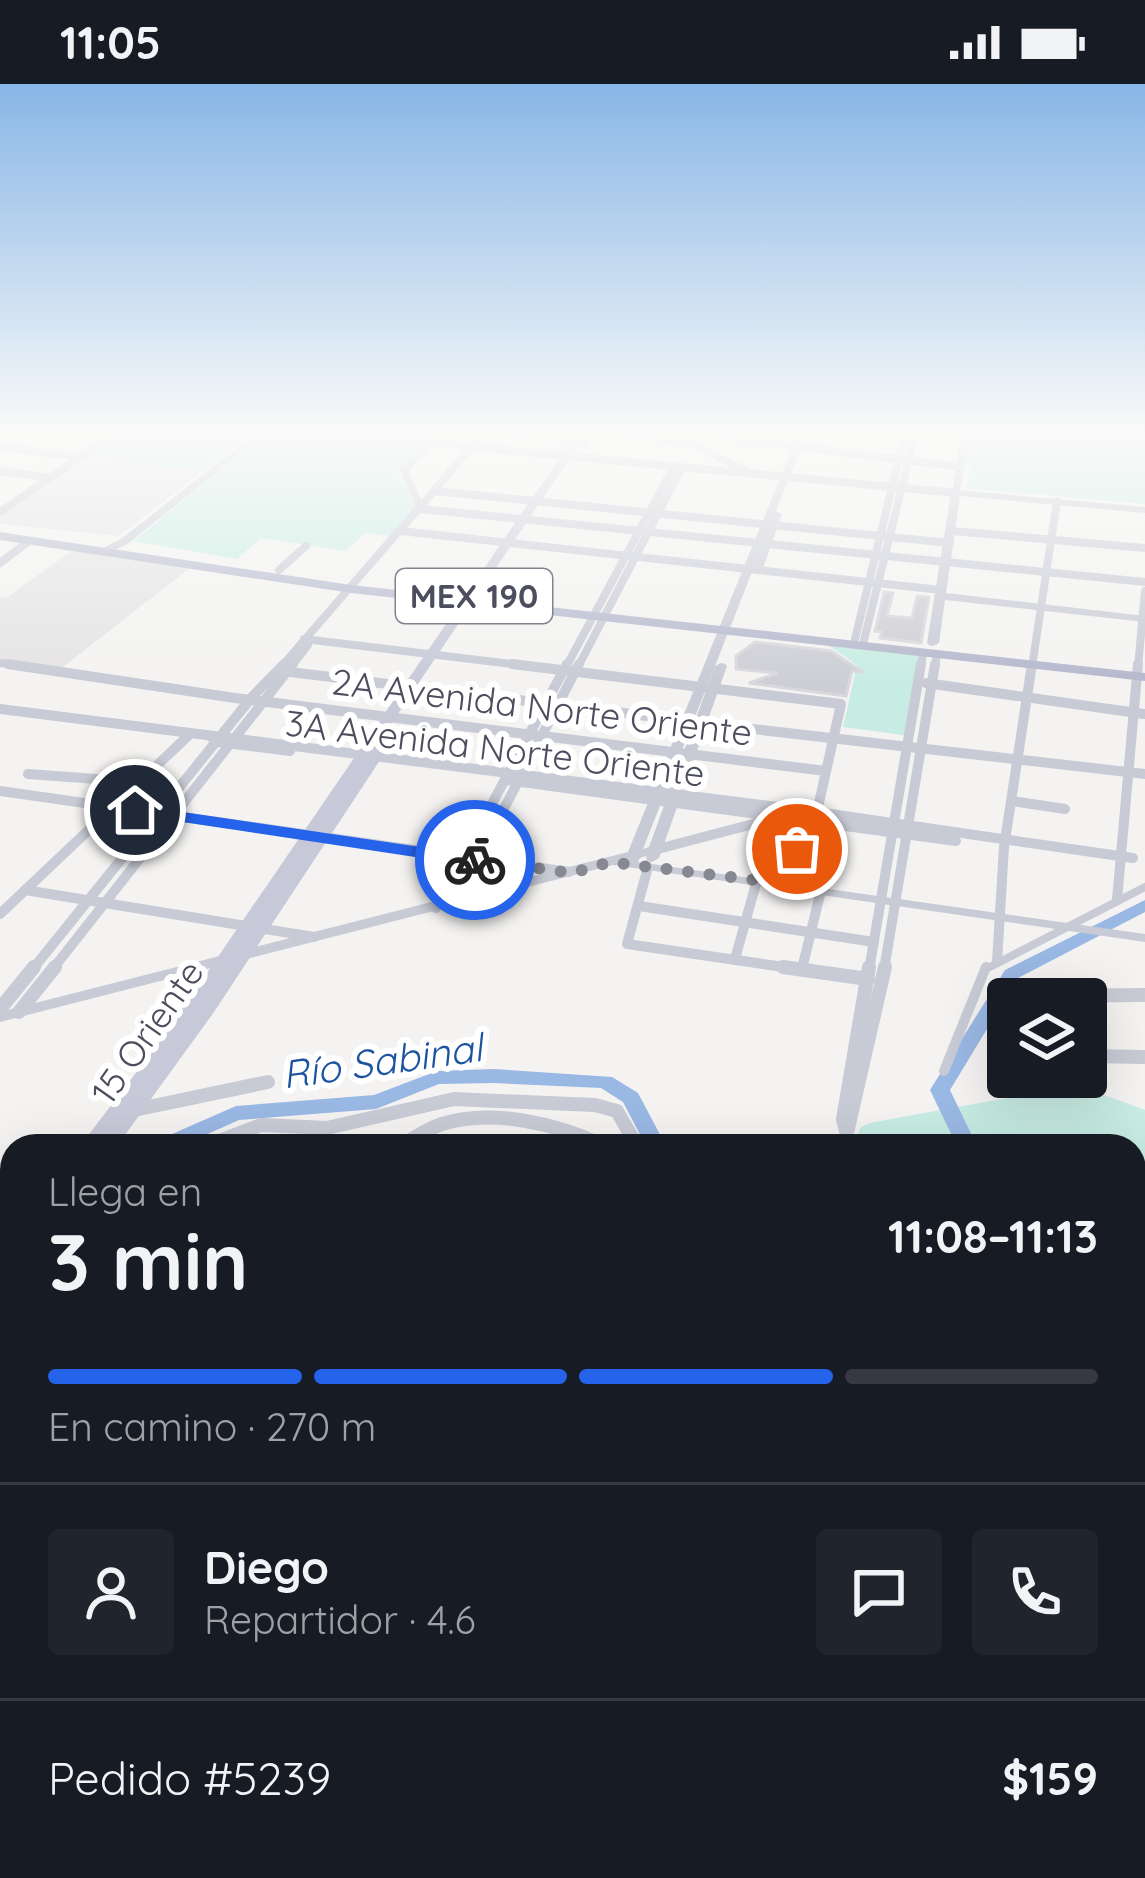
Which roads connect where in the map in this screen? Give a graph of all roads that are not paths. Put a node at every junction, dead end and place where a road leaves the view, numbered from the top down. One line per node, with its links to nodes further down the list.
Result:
1 (154, 518): 23 (street)
2 (412, 518): 14 (street)
3 (516, 518): 10 (street)
4 (650, 518): 12 (street)
5 (728, 518): 11 (street)
6 (771, 518): 11 (street)
7 (889, 518): 15 (street)
8 (953, 518): 16 (street)
9 (1056, 518): 17 (street)
10 (529, 519): 12 (street); 21 (main road)
11 (769, 522): 15 (street); 19 (street)
12 (642, 531): 19 (street); 25 (street)
13 (0, 533): 18 (main road, MEX 190); 23 (main road, MEX 190)
14 (399, 533): 21 (street); 32 (street)
15 (885, 533): 16 (street); 24 (street)
16 (951, 535): 17 (street); 26 (street)
17 (1053, 538): 22 (street); 30 (street)
18 (29, 541): 23 (main road, MEX 190); 27 (street)
19 (761, 544): 24 (street); 29 (street)
20 (306, 546): 28 (street)
21 (511, 546): 25 (street); 35 (main road)
22 (1145, 546)
23 (117, 547): 28 (main road, MEX 190); 32 (main road, MEX 190)
24 (880, 555): 26 (street); 31 (street)
25 (629, 558): 29 (street); 37 (street)
26 (946, 562): 30 (street); 34 (street)
27 (0, 563)
28 (279, 571): 32 (main road, MEX 190)
29 (752, 571): 31 (street); 39 (street)
30 (1048, 572): 33 (street); 36 (street)
31 (873, 584): 34 (street); 41 (street)
32 (354, 586): 35 (main road, MEX 190); 40 (street)
33 (1145, 586): 38 (street)
34 (940, 593): 36 (street); 42 (street)
35 (475, 599): 37 (main road, MEX 190); 43 (main road)
36 (1043, 607): 38 (street); 45 (street)
37 (600, 613): 39 (main road, MEX 190); 47 (street)
38 (1144, 619): 49 (street)
39 (731, 628): 41 (main road, MEX 190); 42 (main road, MEX 190); 52 (street)
40 (308, 640): 43 (street); 46 (street)
41 (860, 640): 42 (main road, MEX 190)
42 (934, 650): 45 (main road, MEX 190); 50 (street)
43 (435, 657): 47 (street); 51 (main road)
44 (6, 664): 48 (street); 54 (street, 2A Avenida Norte Oriente)
45 (1033, 664): 49 (main road, MEX 190); 53 (street)
46 (281, 671): 51 (street); 54 (street)
47 (570, 674): 52 (street); 55 (street)
48 (0, 676)
49 (1142, 676): 57 (street)
50 (925, 683): 53 (street); 64 (street)
51 (415, 687): 55 (street); 58 (main road)
52 (706, 691): 59 (street); 61 (street)
53 (1026, 696): 57 (street); 67 (street)
54 (252, 700): 58 (street, 2A Avenida Norte Oriente); 63 (street)
55 (553, 704): 59 (street); 62 (street)
56 (0, 709): 60 (street, 3A Avenida Norte Oriente)
57 (1141, 714): 68 (street)
58 (393, 719): 62 (street, 2A Avenida Norte Oriente); 66 (main road)
59 (694, 722): 61 (street); 65 (street)
60 (190, 734): 63 (street, 3A Avenida Norte Oriente); 72 (street)
61 (834, 737): 64 (street); 70 (street)
62 (535, 738): 65 (street, 2A Avenida Norte Oriente); 71 (street)
63 (223, 739): 66 (street, 3A Avenida Norte Oriente); 79 (street); 80 (street)
64 (916, 745): 67 (street); 83 (street)
65 (681, 756): 70 (street, 2A Avenida Norte Oriente); 74 (street)
66 (369, 757): 71 (street, 3A Avenida Norte Oriente); 84 (main road)
67 (1019, 757): 68 (street); 75 (street)
68 (1138, 773): 89 (street)
69 (28, 774): 72 (street)
70 (826, 774): 78 (street)
71 (515, 777): 74 (street, 3A Avenida Norte Oriente); 90 (street); 91 (street)
72 (138, 782): 76 (street)
73 (0, 791): 76 (street)
74 (666, 796): 78 (street, 3A Avenida Norte Oriente); 81 (street, 3A Avenida Norte Oriente); 87 (street); 92 (street)
75 (1012, 801): 77 (street); 86 (street)
76 (112, 806): 79 (street); 97 (street)
77 (1065, 808)
78 (817, 812): 81 (street); 83 (street, 3A Avenida Norte Oriente)
79 (159, 814): 80 (street); 100 (street)
80 (174, 816): 84 (street); 102 (street)
81 (778, 818): 82 (street, 3A Avenida Norte Oriente); 85 (street); 87 (street)
82 (836, 824): 83 (street, 3A Avenida Norte Oriente); 88 (street)
83 (900, 828): 86 (street); 101 (street)
84 (313, 836): 90 (street); 109 (main road)
85 (765, 844): 88 (street); 95 (street)
86 (1005, 844): 89 (street); 107 (street)
87 (654, 850): 92 (street); 93 (street)
88 (828, 854): 98 (street)
89 (1131, 857): 99 (street)
90 (461, 858): 91 (street); 105 (street)
91 (476, 860): 94 (street); 103 (street)
92 (632, 860): 93 (street); 94 (street)
93 (648, 866): 95 (street); 104 (street)
94 (572, 873): 103 (street)
95 (754, 880): 98 (street); 108 (street)
96 (1145, 887): 99 (street)
97 (25, 890): 100 (street); 106 (street)
98 (819, 890): 101 (street); 111 (street)
99 (1117, 900): 110 (street)
100 (86, 901): 102 (street); 120 (street)
101 (888, 901): 107 (street); 114 (street); 125 (street)
102 (102, 903): 109 (street); 123 (street)
103 (455, 903): 105 (street)
104 (639, 906): 108 (street); 116 (street)
105 (436, 908): 112 (street)
106 (0, 914)
107 (999, 918): 110 (street); 117 (street)
108 (746, 924): 111 (street); 116 (street)
109 (253, 925): 112 (street); 115 (main road)
110 (1065, 929): 113 (street); 117 (street)
111 (811, 934): 114 (street); 118 (street)
112 (315, 938): 115 (street)
113 (1145, 938)
114 (874, 942): 119 (street)
115 (233, 958): 124 (street); 131 (main road, 15 Oriente); 132 (main road, 15 Oriente)
116 (735, 959): 118 (street)
117 (997, 962): 129 (street)
118 (802, 969): 119 (street)
119 (868, 980): 125 (street)
120 (6, 994): 123 (street); 126 (street)
121 (1107, 995): 122 (street)
122 (1145, 995)
123 (30, 998): 124 (street)
124 (20, 1012): 126 (street)
125 (870, 1012): 139 (street)
126 (0, 1013)
127 (1107, 1057): 128 (street)
128 (1145, 1057)
129 (944, 1071)
130 (268, 1082): 131 (street)
131 (135, 1110): 132 (street); 134 (main road, 15 Oriente)
132 (114, 1114): 133 (main road, 15 Oriente)
133 (98, 1134)
134 (116, 1134)
135 (237, 1134): 138 (street)
136 (421, 1134): 137 (street)
137 (575, 1134)
138 (630, 1134)
139 (847, 1134)

